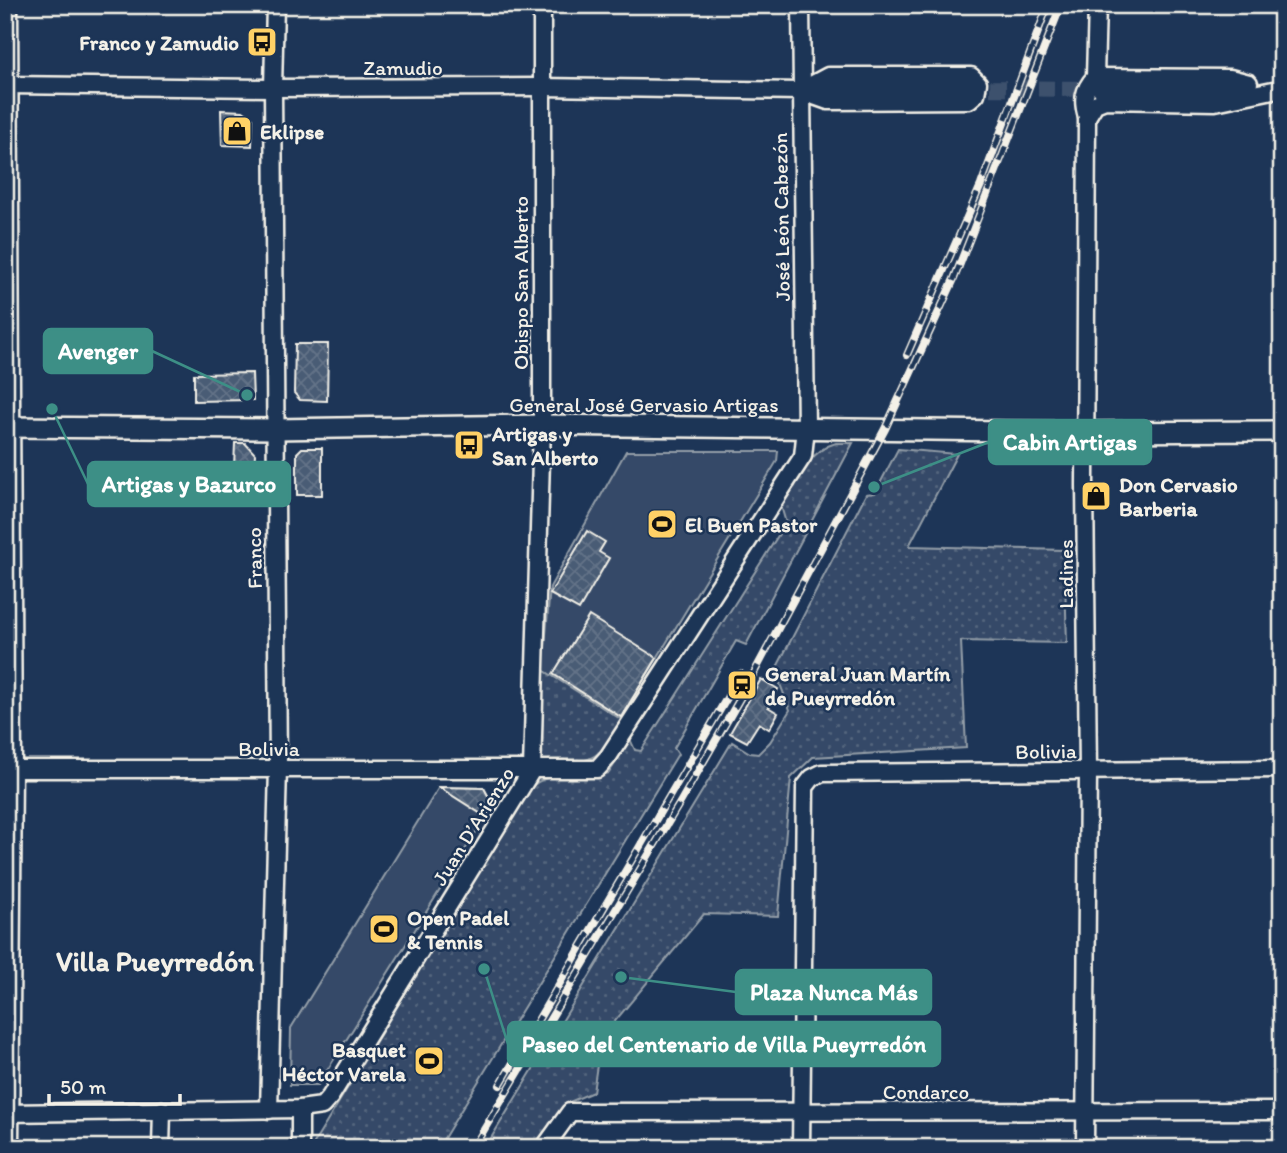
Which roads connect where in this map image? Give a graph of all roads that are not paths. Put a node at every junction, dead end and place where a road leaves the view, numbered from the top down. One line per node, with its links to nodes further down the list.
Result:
1 (9, 5): 7 (street)
2 (275, 5): 9 (street, Franco)
3 (542, 5): 8 (street, Obispo San Alberto)
4 (801, 5): 12 (street, José León Cabezón)
5 (1097, 5): 6 (street, Ladines)
6 (1098, 83): 11 (street); 13 (street, Ladines)
7 (7, 85): 9 (street, Zamudio); 15 (street)
8 (541, 87): 9 (street, Zamudio); 12 (street, Zamudio); 14 (street, Obispo San Alberto)
9 (273, 88): 17 (street, Franco)
10 (966, 88): 12 (street, Zamudio)
11 (1277, 90): 13 (street)
12 (800, 91): 12 (street, Zamudio); 16 (street, José León Cabezón)
13 (1087, 117): 19 (street, Ladines)
14 (541, 425): 16 (street, General José Gervasio Artigas); 17 (street, General José Gervasio Artigas); 23 (street, Obispo San Alberto)
15 (8, 427): 17 (street, General José Gervasio Artigas); 21 (street)
16 (806, 428): 19 (street, General José Gervasio Artigas); 23 (street, Juan D’Arienzo)
17 (274, 429): 20 (street, Franco)
18 (1282, 431): 19 (street, General José Gervasio Artigas)
19 (1085, 432): 24 (street, Ladines)
20 (278, 768): 21 (street, Bolivia); 23 (street, Bolivia); 26 (street, Franco)
21 (9, 769): 30 (street)
22 (1282, 769): 24 (street, Bolivia)
23 (532, 770): 27 (street, Juan D’Arienzo)
24 (1088, 771): 28 (street, Ladines); 31 (street, Bolivia)
25 (162, 1110): 26 (street); 30 (street); 33 (street)
26 (269, 1110): 27 (street)
27 (300, 1110): 34 (street)
28 (1086, 1111): 29 (street, Condarco); 31 (street, Condarco); 37 (street, Ladines)
29 (1282, 1111)
30 (8, 1113): 32 (street)
31 (801, 1113): 35 (street, Condarco); 36 (street)
32 (10, 1148)
33 (162, 1148)
34 (300, 1148)
35 (544, 1148)
36 (801, 1148)
37 (1085, 1148)

